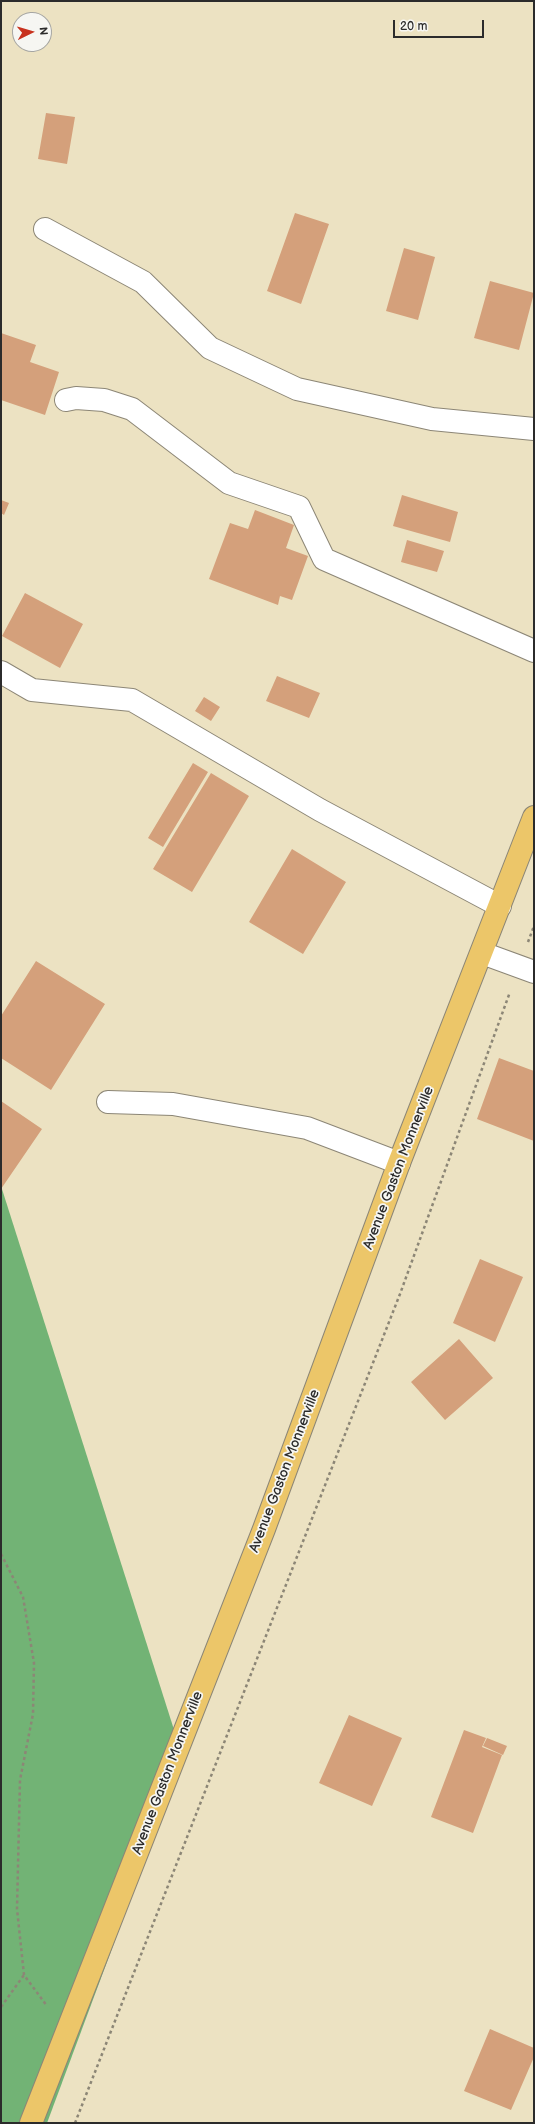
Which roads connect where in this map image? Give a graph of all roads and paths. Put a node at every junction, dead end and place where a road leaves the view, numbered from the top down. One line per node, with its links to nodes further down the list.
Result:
1 (45, 229): 3 (street)
2 (66, 400): 4 (street)
3 (534, 430)
4 (534, 651)
5 (1, 672): 7 (street)
6 (534, 817): 7 (main road, Avenue Gaston Monnerville)
7 (500, 906): 9 (main road, Avenue Gaston Monnerville)
8 (534, 926): 10 (path)
9 (482, 953): 10 (street); 12 (main road, Avenue Gaston Monnerville)
10 (527, 969): 18 (path)
11 (108, 1102): 12 (street)
12 (399, 1163): 16 (main road, Avenue Gaston Monnerville)
13 (1, 1554): 14 (path)
14 (24, 1974): 15 (path); 16 (path)
15 (1, 2007)
16 (67, 2032): 17 (main road, Avenue Gaston Monnerville)
17 (31, 2123)
18 (76, 2123)

